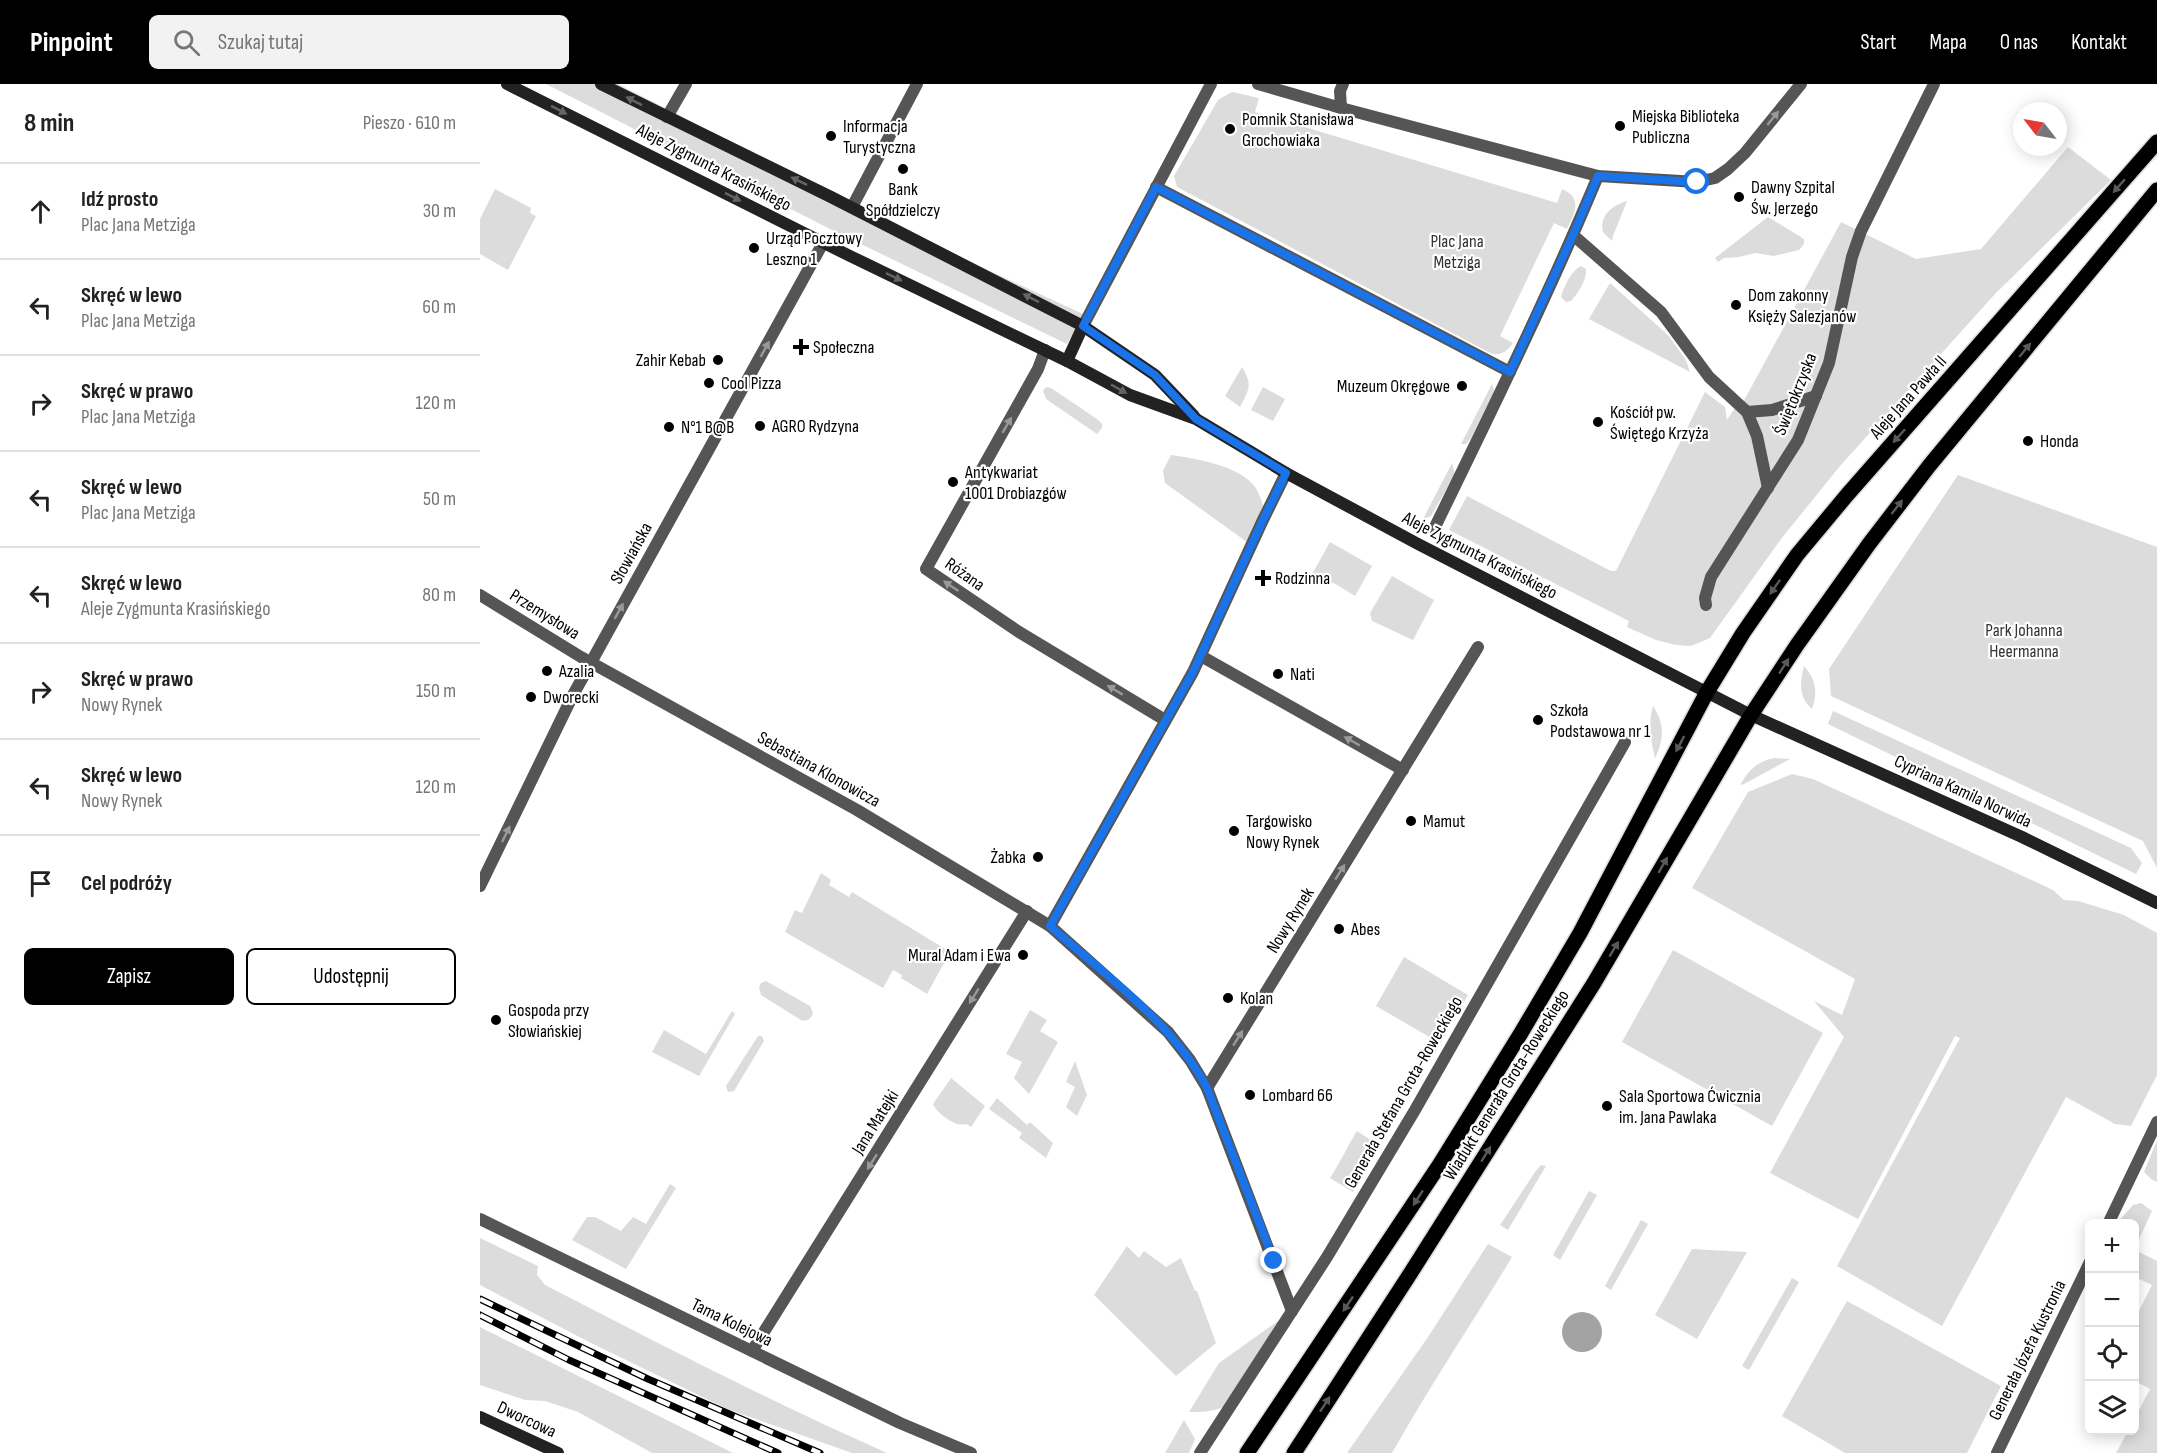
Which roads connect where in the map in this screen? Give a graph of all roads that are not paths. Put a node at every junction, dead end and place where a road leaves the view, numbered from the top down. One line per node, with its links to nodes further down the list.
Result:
1 (507, 84): 18 (street, Aleje Zygmunta Krasińskiego, one-way to 18)
2 (601, 84): 11 (street, Aleje Zygmunta Krasińskiego, one-way to 2)
3 (686, 84): 11 (street)
4 (917, 84): 16 (street)
5 (1211, 84): 14 (street)
6 (1258, 84): 10 (street)
7 (1343, 84): 10 (street)
8 (1801, 84): 13 (street, one-way to 8)
9 (1934, 84): 23 (street, Świętokrzyska)
10 (1341, 108): 13 (street)
11 (667, 117): 16 (street, Aleje Zygmunta Krasińskiego, one-way to 11)
12 (2157, 142): 34 (main road, Aleje Jana Pawła II, one-way to 34)
13 (1598, 176): 17 (street)
14 (1156, 187): 19 (street); 22 (street)
15 (2157, 190): 35 (main road, one-way to 15)
16 (852, 207): 19 (street, Aleje Zygmunta Krasińskiego, one-way to 16)
17 (1573, 235): 22 (street); 24 (street)
18 (823, 243): 20 (street, Aleje Zygmunta Krasińskiego, one-way to 20); 33 (street, Słowiańska, one-way to 18)
19 (1083, 326): 21 (street); 25 (street, Aleje Zygmunta Krasińskiego)
20 (1045, 350): 21 (street, Aleje Zygmunta Krasińskiego); 36 (street, Różana, one-way to 20)
21 (1067, 361): 25 (street, Aleje Zygmunta Krasińskiego, one-way to 25)
22 (1510, 372): 28 (street)
23 (1816, 396): 24 (street); 27 (street, Świętokrzyska)
24 (1747, 412): 27 (street)
25 (1196, 419): 26 (street, Aleje Zygmunta Krasińskiego)
26 (1286, 473): 32 (street); 34 (street, Aleje Zygmunta Krasińskiego)
27 (1768, 489): 30 (street, Świętokrzyska)
28 (1434, 529)
29 (480, 595): 33 (street, Przemysłowa)
30 (1706, 605)
31 (1478, 647): 38 (street, Nowy Rynek)
32 (1201, 656): 36 (street); 38 (street, one-way to 32)
33 (591, 663): 39 (street, Słowiańska, one-way to 33); 41 (street, Sebastiana Klonowicza)
34 (1707, 692): 35 (street, Aleje Zygmunta Krasińskiego); 43 (main road, Aleje Jana Pawła II, one-way to 43)
35 (1751, 715): 40 (street, Cypriana Kamila Norwida); 56 (main road, Wiadukt Generała Grota-Roweckiego, one-way to 35)
36 (1166, 720): 42 (street)
37 (1625, 742): 49 (street, Generała Stefana Grota-Roweckiego)
38 (1403, 770): 44 (street, Nowy Rynek, one-way to 38)
39 (480, 886)
40 (2157, 903)
41 (1027, 911): 42 (street); 50 (street, Jana Matejki, one-way to 50)
42 (1050, 926): 44 (street)
43 (1580, 933): 55 (main road, Wiadukt Generała Grota-Roweckiego, one-way to 55)
44 (1207, 1088): 49 (street)
45 (2157, 1122): 47 (street)
46 (480, 1219): 50 (street, Tama Kolejowa)
47 (2110, 1219)
48 (2085, 1273): 57 (street, Generała Józefa Kustronia)
49 (1292, 1311): 54 (street, Generała Stefana Grota-Roweckiego)
50 (752, 1351): 53 (street, Tama Kolejowa)
51 (480, 1417): 52 (street, Dworcowa)
52 (558, 1453)
53 (970, 1453)
54 (1200, 1453)
55 (1247, 1453)
56 (1294, 1453)
57 (1997, 1453)

